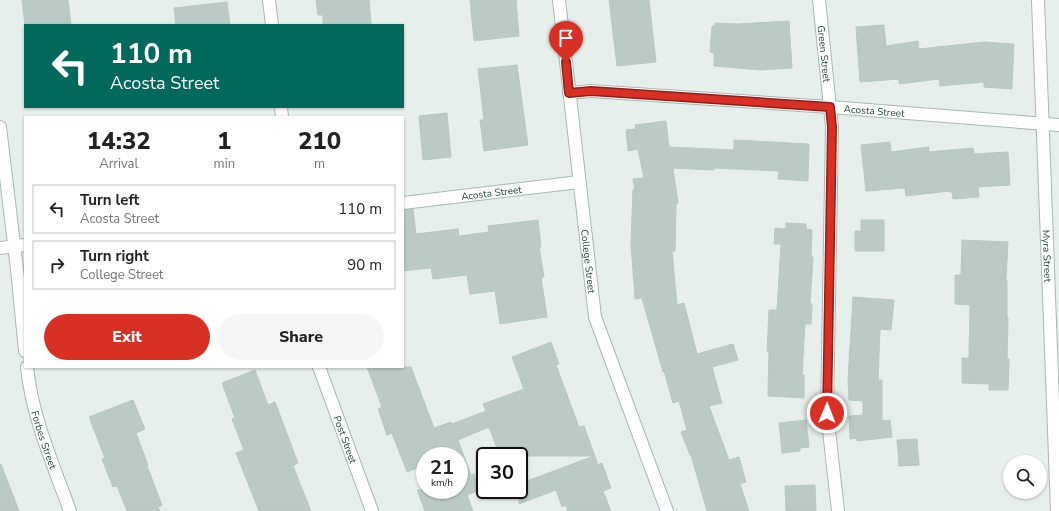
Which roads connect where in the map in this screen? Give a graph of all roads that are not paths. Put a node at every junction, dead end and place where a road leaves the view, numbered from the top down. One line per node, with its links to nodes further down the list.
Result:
1 (269, 0): 5 (street)
2 (559, 0): 6 (street, College Street)
3 (819, 0): 7 (street, Green Street)
4 (1038, 0): 8 (street, Myra Street)
5 (272, 24)
6 (569, 93): 7 (street, Acosta Street); 11 (street, College Street)
7 (830, 107): 8 (street, Acosta Street); 21 (street, Green Street)
8 (1044, 124): 9 (street, Acosta Street); 22 (street, Myra Street)
9 (1059, 125)
10 (0, 127): 13 (street)
11 (579, 182): 12 (street, Acosta Street); 20 (street, College Street)
12 (404, 203)
13 (19, 246): 14 (street); 15 (street)
14 (0, 248)
15 (24, 334)
16 (27, 368): 18 (street, Forbes Street)
17 (319, 368): 19 (street, Post Street)
18 (70, 511)
19 (372, 511)
20 (667, 511)
21 (838, 511)
22 (1057, 511)

